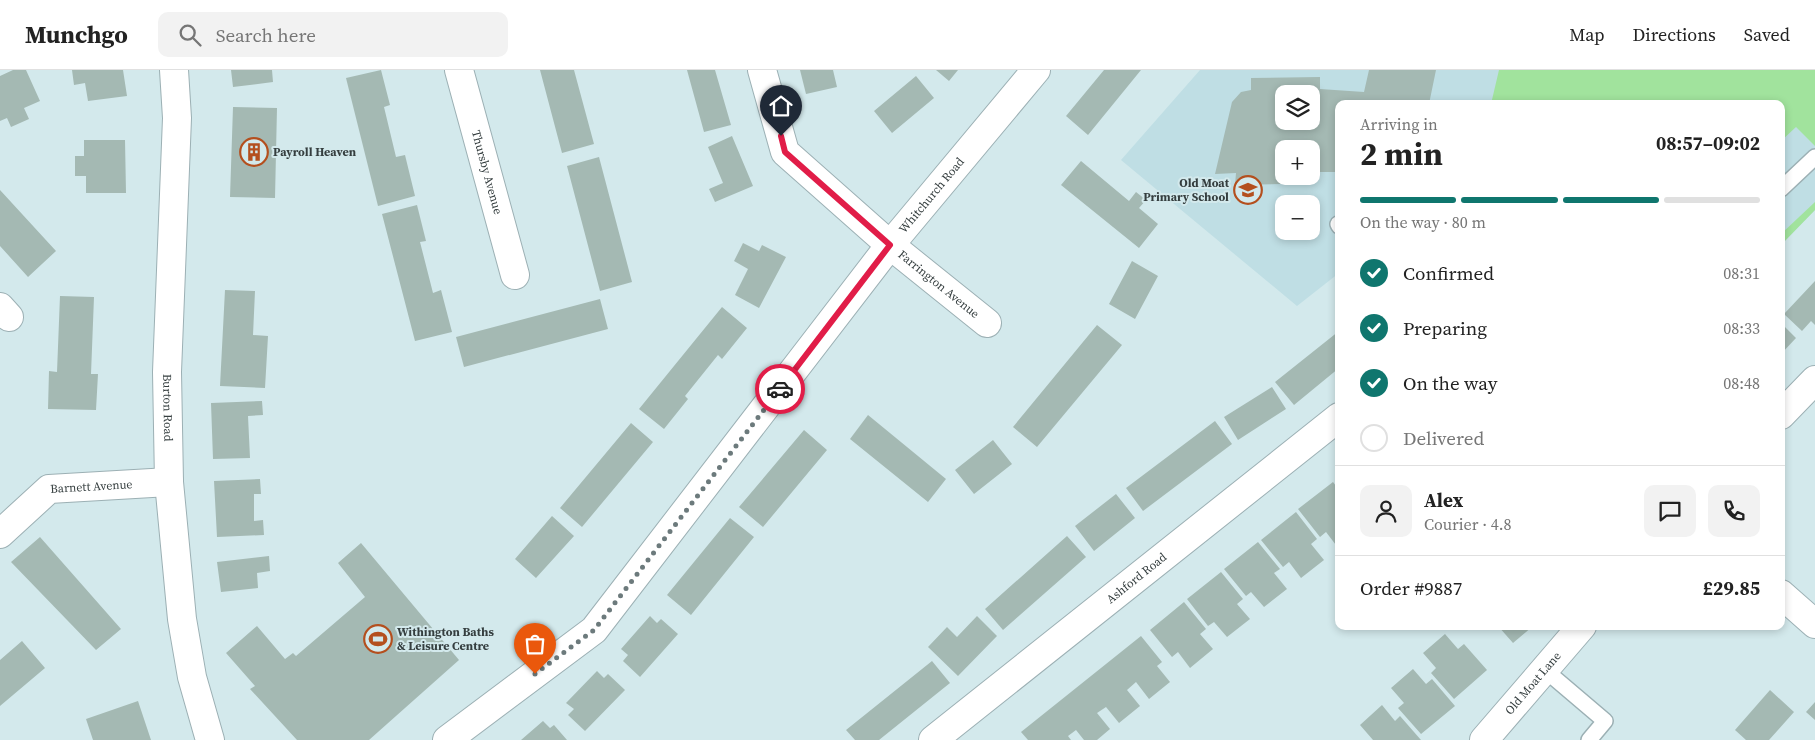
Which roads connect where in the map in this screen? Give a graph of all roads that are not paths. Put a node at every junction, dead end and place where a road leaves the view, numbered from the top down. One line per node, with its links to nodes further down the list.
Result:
1 (174, 70): 13 (street, Burton Road)
2 (460, 70): 8 (street, Thursby Avenue)
3 (762, 70): 7 (street, Farrington Avenue)
4 (1036, 70): 7 (street, Whitchurch Road)
5 (1815, 157): 6 (lane)
6 (1785, 185)
7 (890, 245): 9 (street, Farrington Avenue); 20 (street, Whitchurch Road)
8 (515, 275)
9 (988, 323)
10 (1815, 380): 11 (street)
11 (1785, 411)
12 (1335, 420): 21 (street, Ashford Road)
13 (169, 482): 14 (street, Barnett Avenue); 19 (street, Burton Road)
14 (0, 534)
15 (1785, 598): 16 (street)
16 (1815, 624)
17 (1579, 630): 18 (street, Old Moat Lane)
18 (1545, 670): 22 (street, Old Moat Lane); 23 (lane)
19 (210, 740)
20 (448, 740)
21 (934, 740)
22 (1484, 740)
23 (1589, 740)

